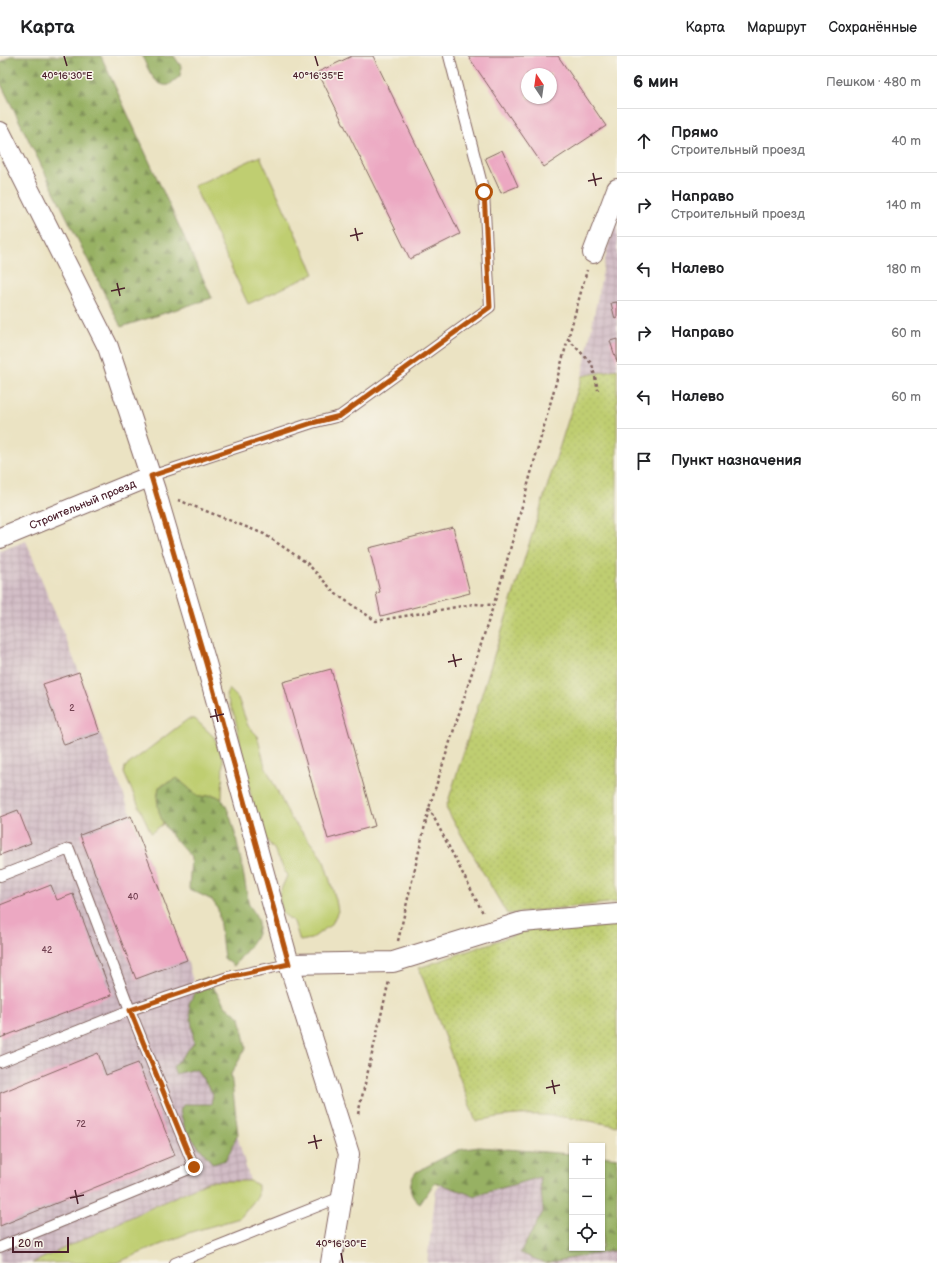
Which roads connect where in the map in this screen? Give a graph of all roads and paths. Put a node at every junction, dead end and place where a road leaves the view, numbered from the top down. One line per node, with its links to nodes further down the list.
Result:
1 (449, 56): 7 (lane, Строительный проезд)
2 (0, 132): 7 (street)
3 (617, 189): 4 (street)
4 (593, 253): 5 (path)
5 (567, 338): 6 (path); 9 (path)
6 (598, 390)
7 (153, 483): 8 (street, Строительный проезд); 9 (path); 15 (street)
8 (0, 538)
9 (493, 605): 10 (path)
10 (429, 808): 13 (path); 14 (path)
11 (0, 876): 16 (lane)
12 (617, 914): 13 (street)
13 (500, 929): 14 (street)
14 (393, 962): 15 (street); 18 (path)
15 (289, 964): 16 (lane); 19 (street)
16 (130, 1010): 17 (lane); 20 (lane)
17 (0, 1062)
18 (358, 1116)
19 (341, 1197): 21 (lane); 22 (street)
20 (0, 1247)
21 (175, 1263)
22 (331, 1263)

